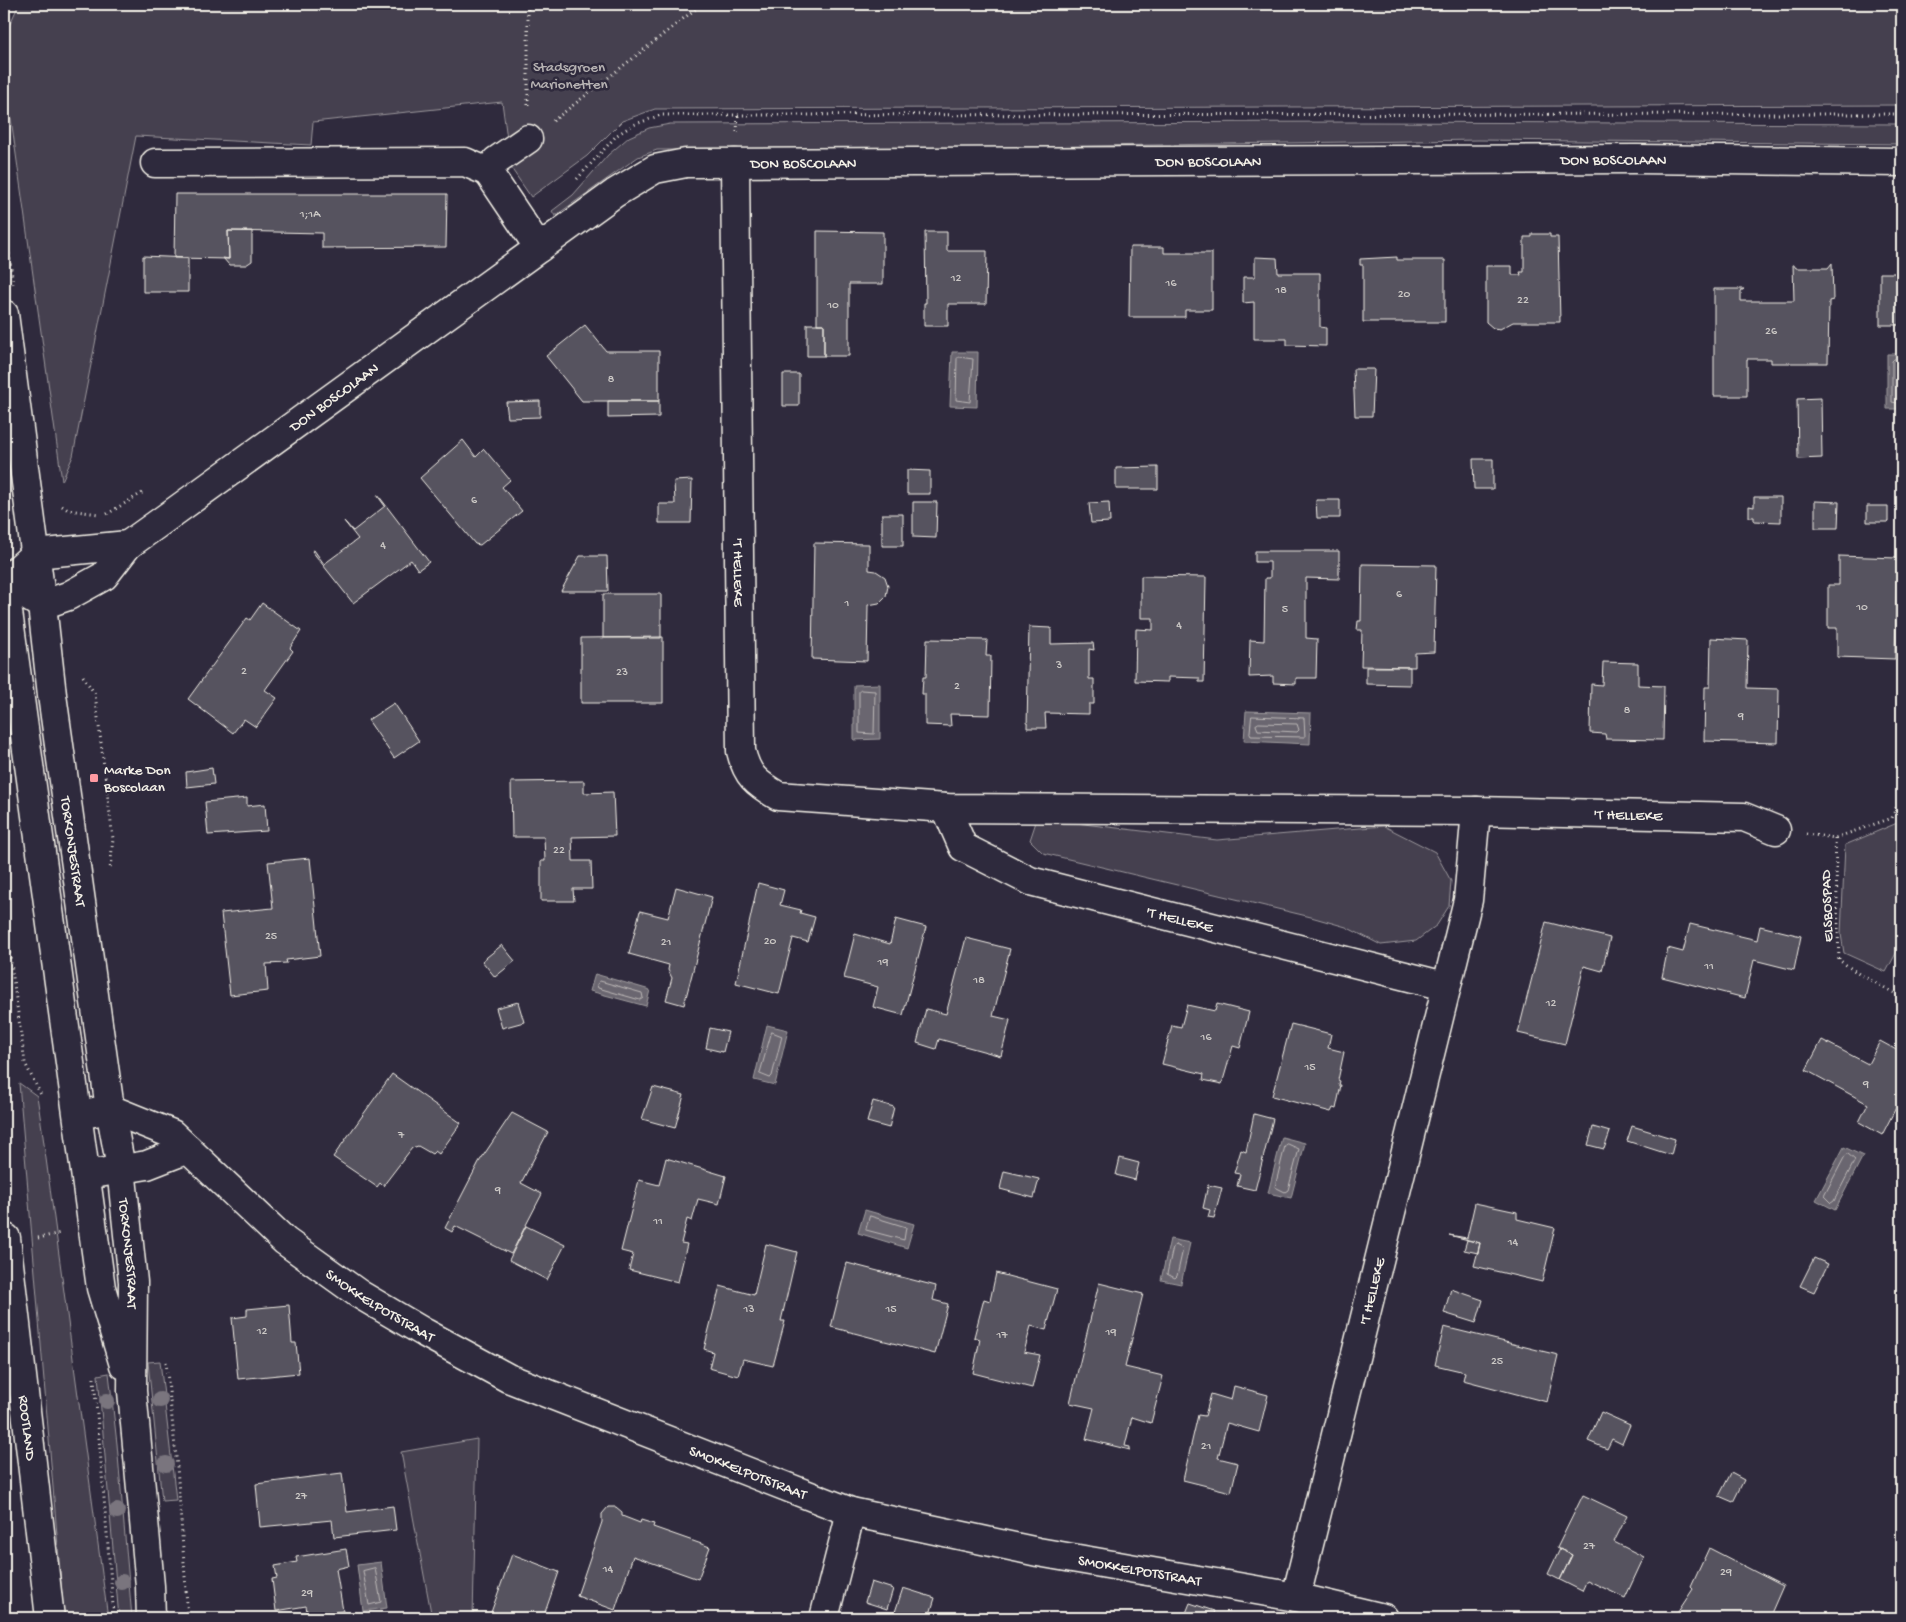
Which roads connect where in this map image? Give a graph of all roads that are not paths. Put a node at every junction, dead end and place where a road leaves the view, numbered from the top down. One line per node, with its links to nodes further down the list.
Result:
1 (528, 139): 5 (street)
2 (1902, 162): 4 (street, DON BOSCOLAAN)
3 (155, 163): 5 (street)
4 (736, 163): 6 (street, DON BOSCOLAAN); 12 (street, 'T HELLEKE)
5 (488, 172): 6 (street)
6 (540, 248): 8 (street, DON BOSCOLAAN)
7 (4, 314): 9 (street, TORKONJESTRAAT)
8 (128, 546): 9 (street); 11 (street, DON BOSCOLAAN)
9 (35, 554): 10 (street); 11 (street, TORKONJESTRAAT)
10 (4, 582): 11 (street); 17 (street, TORKONJESTRAAT)
11 (42, 605): 16 (street, TORKONJESTRAAT)
12 (946, 808): 13 (street, 'T HELLEKE); 15 (street, 'T HELLEKE)
13 (1476, 811): 14 (street, 'T HELLEKE); 15 (street, 'T HELLEKE)
14 (1776, 830)
15 (1445, 986): 24 (street, 'T HELLEKE)
16 (110, 1109): 17 (street); 18 (street, SMOKKELPOTSTRAAT); 19 (street, TORKONJESTRAAT)
17 (78, 1115): 20 (street, TORKONJESTRAAT)
18 (188, 1149): 19 (street); 23 (street, SMOKKELPOTSTRAAT)
19 (121, 1168): 20 (street); 22 (street, TORKONJESTRAAT)
20 (87, 1175): 22 (street, TORKONJESTRAAT)
21 (6, 1238): 25 (street, ROOTLAND)
22 (132, 1391): 26 (street, TORKONJESTRAAT)
23 (851, 1512): 24 (street, SMOKKELPOTSTRAAT); 27 (street)
24 (1296, 1597): 28 (street, SMOKKELPOTSTRAAT)
25 (50, 1618)
26 (151, 1618)
27 (824, 1618)
28 (1384, 1618)

